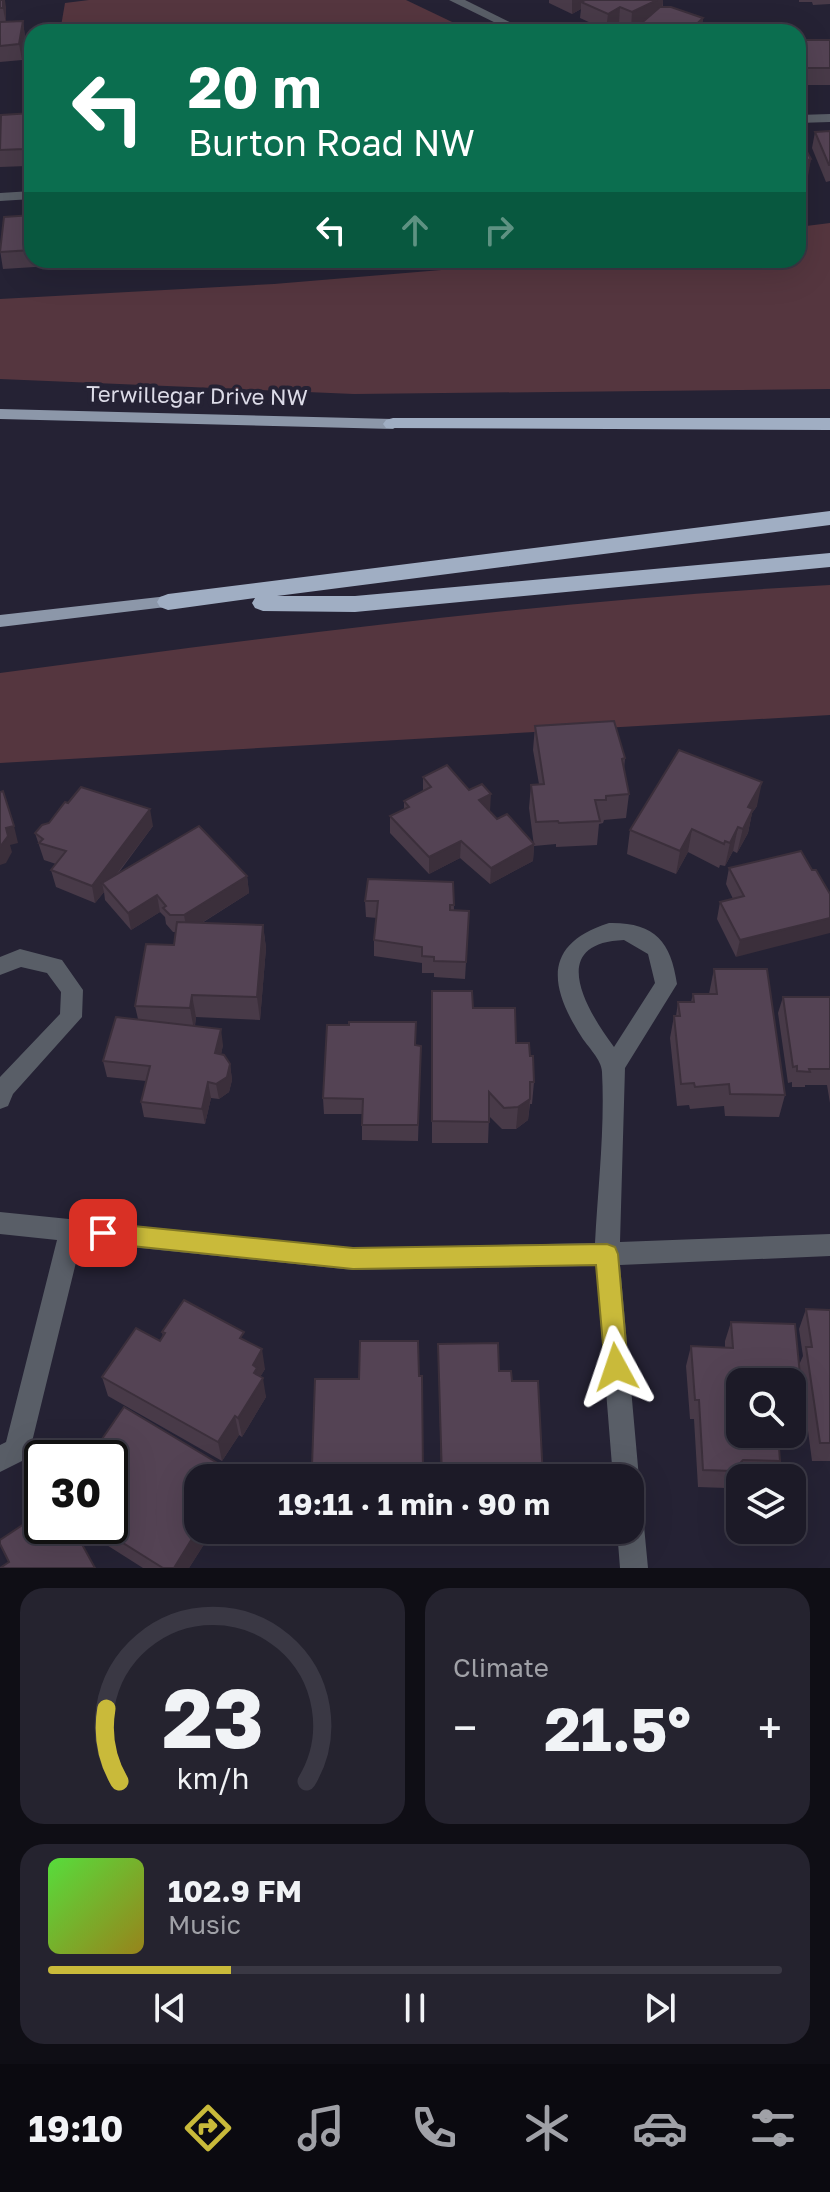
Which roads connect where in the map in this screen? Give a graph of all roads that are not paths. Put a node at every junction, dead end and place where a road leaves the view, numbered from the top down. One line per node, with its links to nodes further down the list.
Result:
1 (455, 0): 2 (street)
2 (507, 24)
3 (830, 118): 4 (street)
4 (806, 119)
5 (24, 196): 6 (street)
6 (0, 197)
7 (0, 414): 9 (main road, Terwillegar Drive NW)
8 (830, 422): 9 (highway)
9 (393, 424)
10 (830, 518): 12 (highway)
11 (830, 560): 12 (highway)
12 (168, 602): 13 (main road)
13 (0, 621)
14 (0, 966): 16 (street)
15 (614, 1066): 15 (street); 20 (street)
16 (1, 1089)
17 (0, 1223): 18 (street)
18 (72, 1230): 20 (street); 21 (street)
19 (830, 1245): 20 (street)
20 (607, 1254): 22 (street)
21 (0, 1459)
22 (625, 1464)
23 (632, 1544): 24 (street)
24 (634, 1568)

